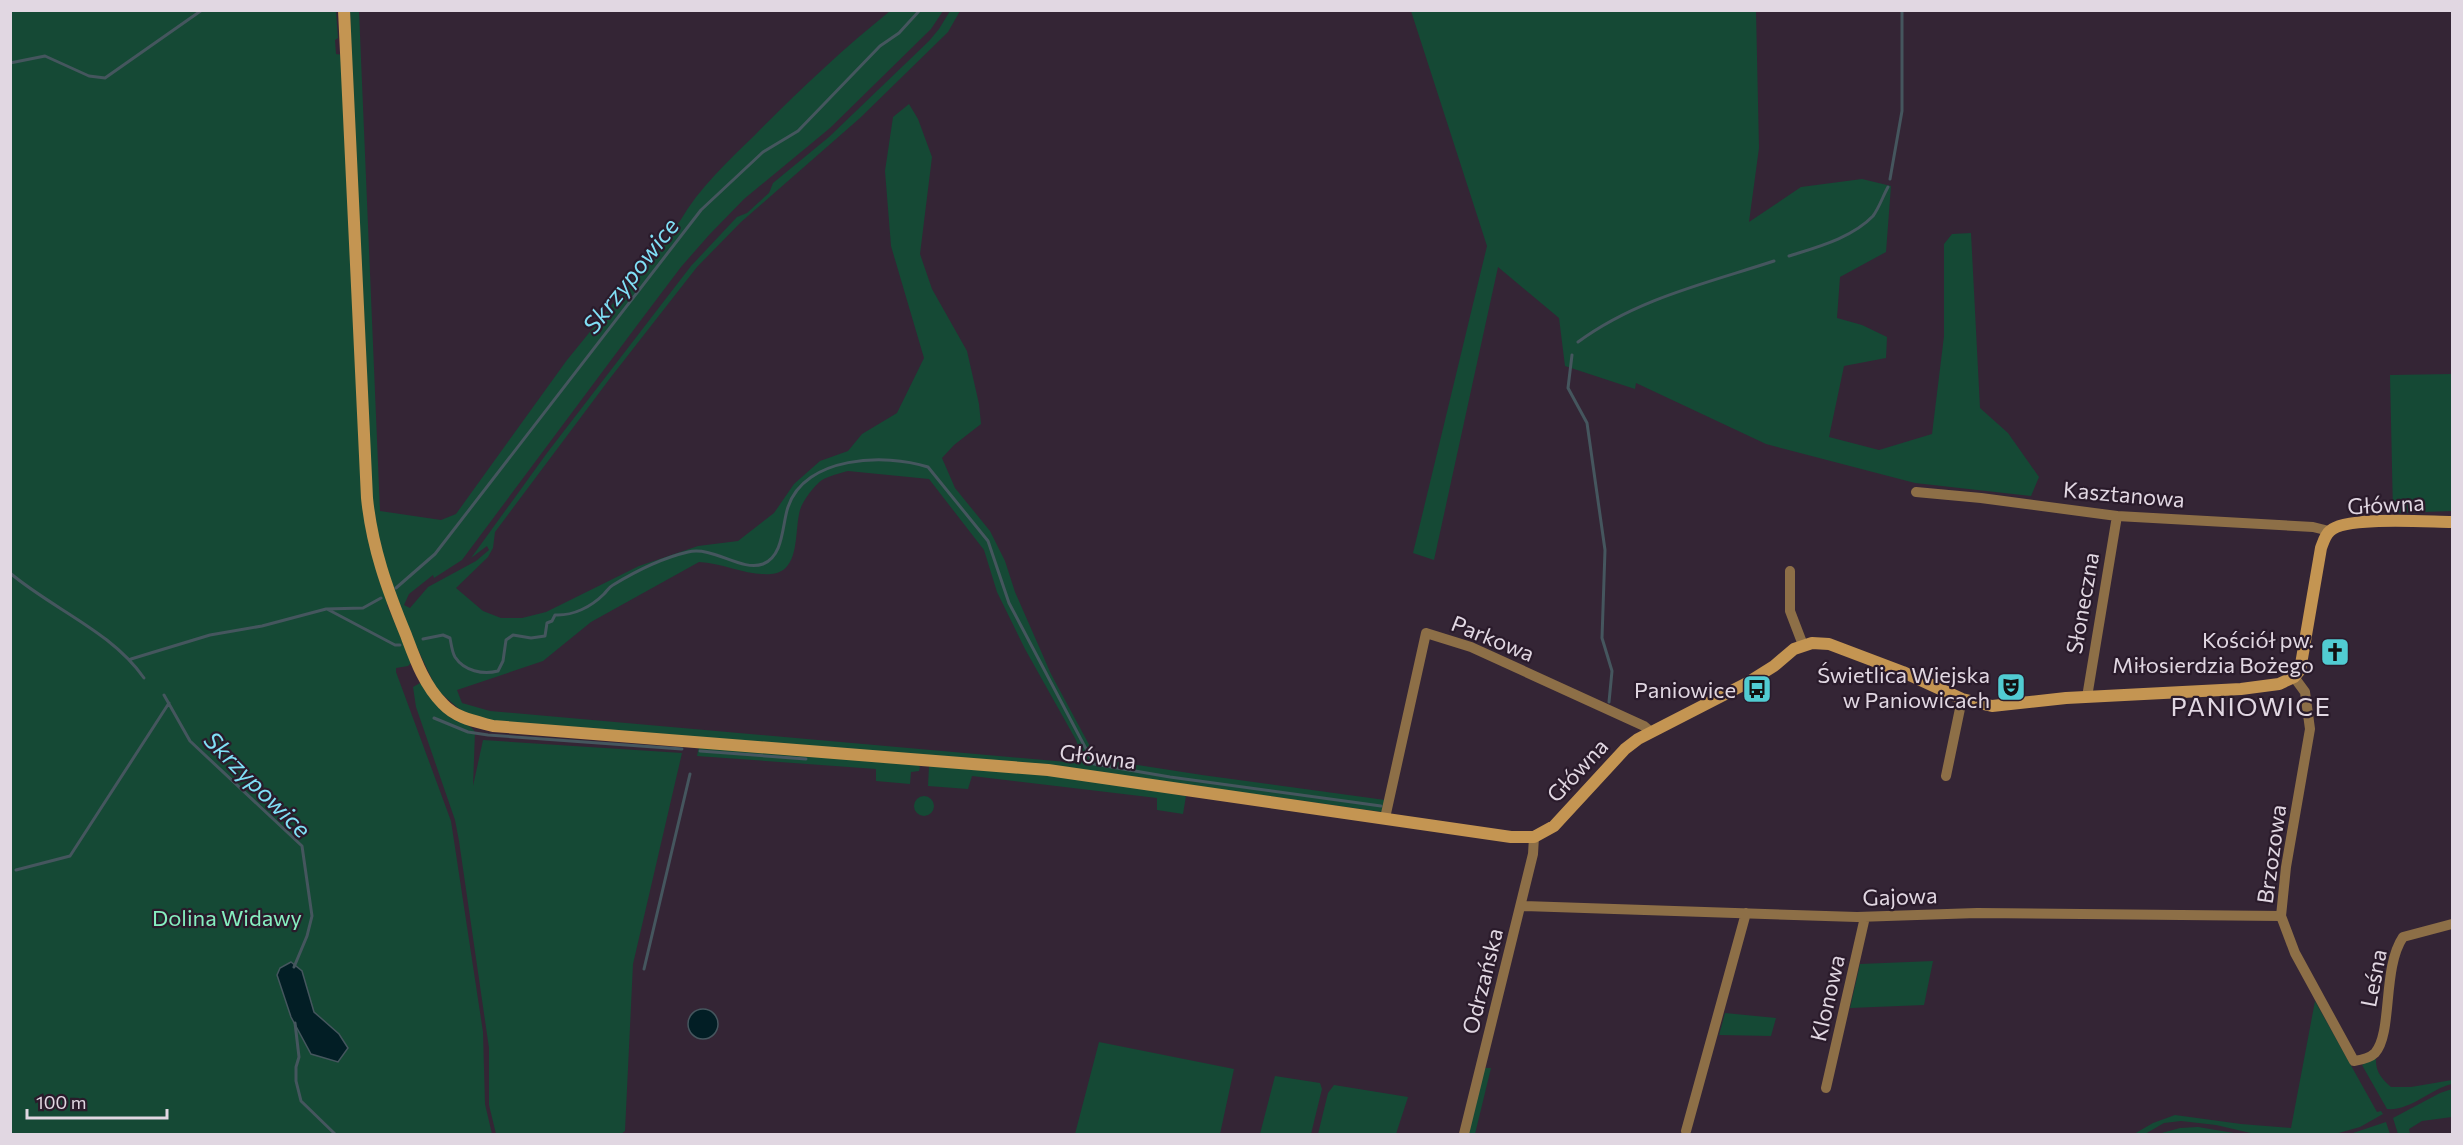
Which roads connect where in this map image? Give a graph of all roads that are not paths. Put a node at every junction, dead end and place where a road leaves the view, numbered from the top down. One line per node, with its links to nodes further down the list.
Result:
1 (344, 10): 13 (street, Główna)
2 (1916, 492): 3 (street, Kasztanowa)
3 (2117, 516): 5 (street, Kasztanowa); 9 (street, Słoneczna)
4 (2452, 522): 5 (street, Główna)
5 (2330, 531): 8 (street, Główna)
6 (1790, 571): 7 (street)
7 (1803, 645): 10 (street); 11 (street, Główna)
8 (2294, 677): 9 (street); 17 (street, Brzozowa)
9 (2087, 697): 10 (street)
10 (1962, 699): 12 (street)
11 (1651, 732): 13 (street, Parkowa); 14 (street, Główna)
12 (1946, 776)
13 (1385, 818): 14 (street, Główna)
14 (1534, 837): 15 (street, Odrzańska)
15 (1521, 906): 16 (street, Gajowa); 23 (street, Odrzańska)
16 (1746, 913): 18 (street, Gajowa); 22 (street)
17 (2281, 916): 18 (street, Gajowa); 20 (street, Brzozowa)
18 (1865, 917): 21 (street, Klonowa)
19 (2452, 924): 20 (street, Leśna)
20 (2354, 1061)
21 (1826, 1088)
22 (1686, 1131)
23 (1464, 1134)

